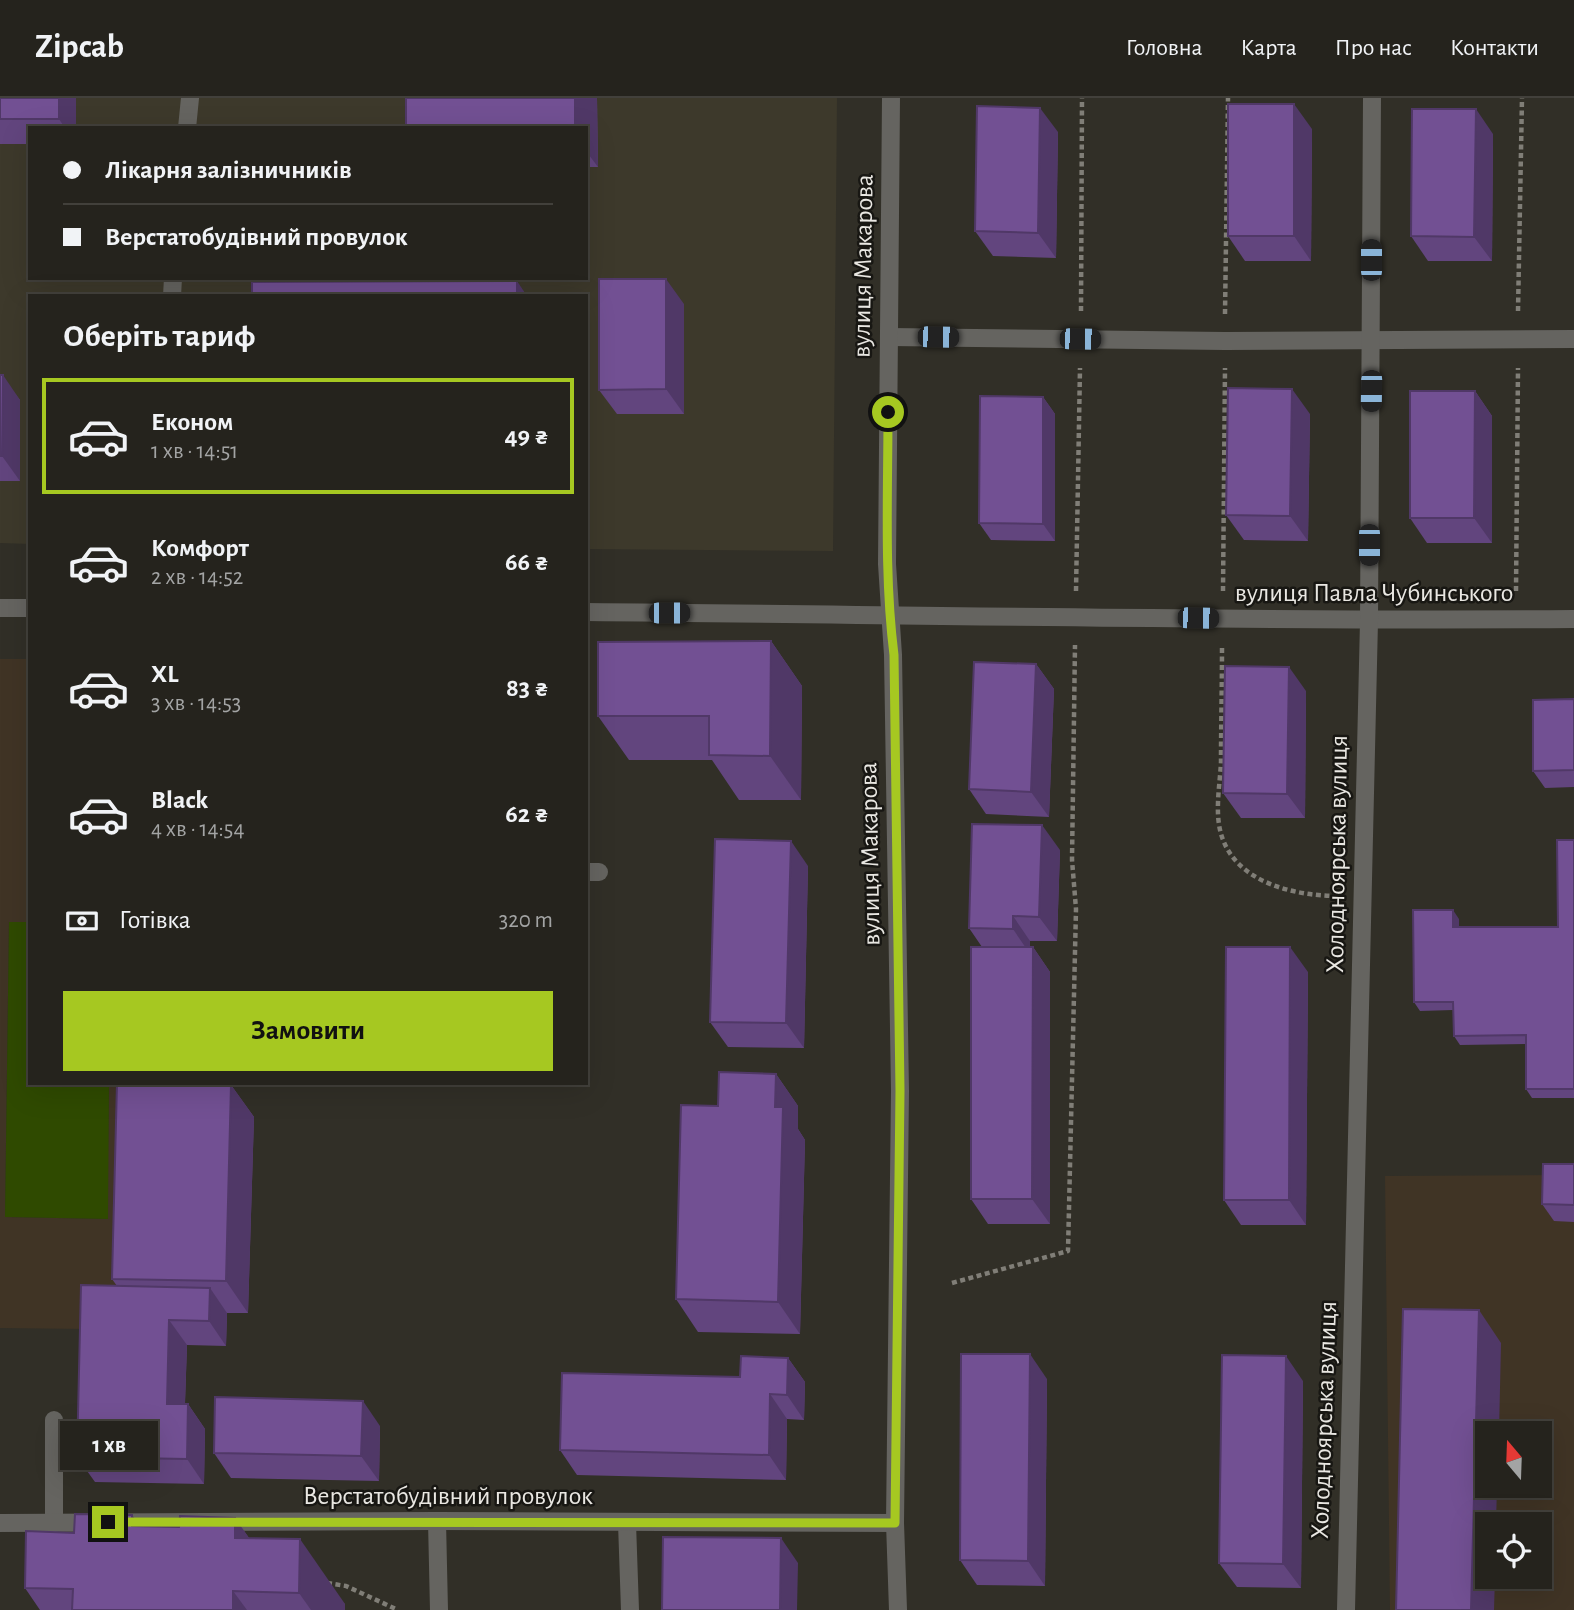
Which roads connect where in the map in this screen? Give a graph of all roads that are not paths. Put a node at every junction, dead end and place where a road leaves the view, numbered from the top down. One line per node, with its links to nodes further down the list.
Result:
1 (190, 98): 4 (street)
2 (891, 98): 5 (street, вулиця Макарова)
3 (1372, 98): 7 (street, Холодноярська вулиця)
4 (187, 126)
5 (889, 337): 7 (street); 11 (street, вулиця Макарова)
6 (1574, 339): 7 (street)
7 (1371, 341): 13 (street, Холодноярська вулиця)
8 (0, 608): 9 (street)
9 (28, 608)
10 (588, 612): 11 (street, вулиця Павла Чубинського)
11 (889, 614): 13 (street, вулиця Павла Чубинського); 19 (street, вулиця Макарова)
12 (1574, 620): 13 (street, вулиця Павла Чубинського)
13 (1368, 621): 23 (street, Холодноярська вулиця)
14 (54, 1420): 17 (street)
15 (437, 1521): 17 (street, Верстатобудівний провулок); 18 (street, Верстатобудівний провулок); 20 (street)
16 (0, 1523): 17 (street, Верстатобудівний провулок)
17 (54, 1523)
18 (627, 1523): 19 (street, Верстатобудівний провулок); 21 (street)
19 (895, 1523): 22 (street, вулиця Макарова)
20 (439, 1610)
21 (630, 1610)
22 (898, 1610)
23 (1346, 1610)

